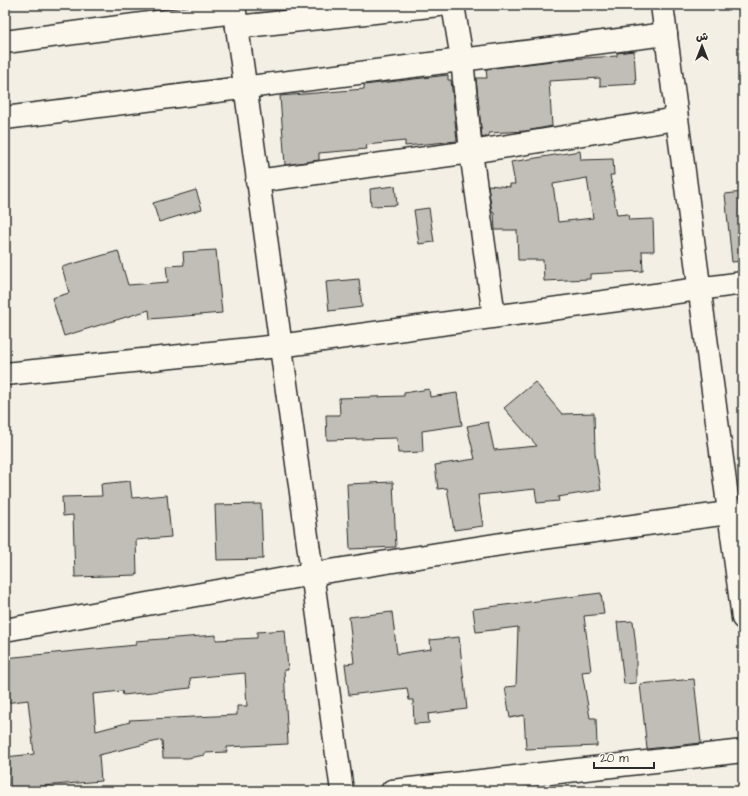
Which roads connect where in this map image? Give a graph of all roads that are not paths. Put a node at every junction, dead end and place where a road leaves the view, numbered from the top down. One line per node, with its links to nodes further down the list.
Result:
1 (439, 5): 4 (street)
2 (453, 5): 7 (street)
3 (662, 5): 5 (street)
4 (235, 14): 6 (street); 8 (street)
5 (666, 34): 7 (street); 10 (street)
6 (5, 42)
7 (462, 59): 8 (street); 11 (street)
8 (245, 89): 9 (street); 12 (street)
9 (5, 118)
10 (676, 119): 11 (street); 14 (street)
11 (471, 152): 12 (street); 15 (street)
12 (257, 180): 16 (street)
13 (743, 283): 14 (street)
14 (699, 289): 15 (street); 18 (street)
15 (494, 316): 16 (street)
16 (279, 346): 17 (street); 19 (street)
17 (5, 374)
18 (736, 512): 19 (street); 20 (street)
19 (312, 574): 21 (street); 23 (street)
20 (743, 618)
21 (5, 630)
22 (743, 751): 24 (street)
23 (342, 791)
24 (392, 791)

